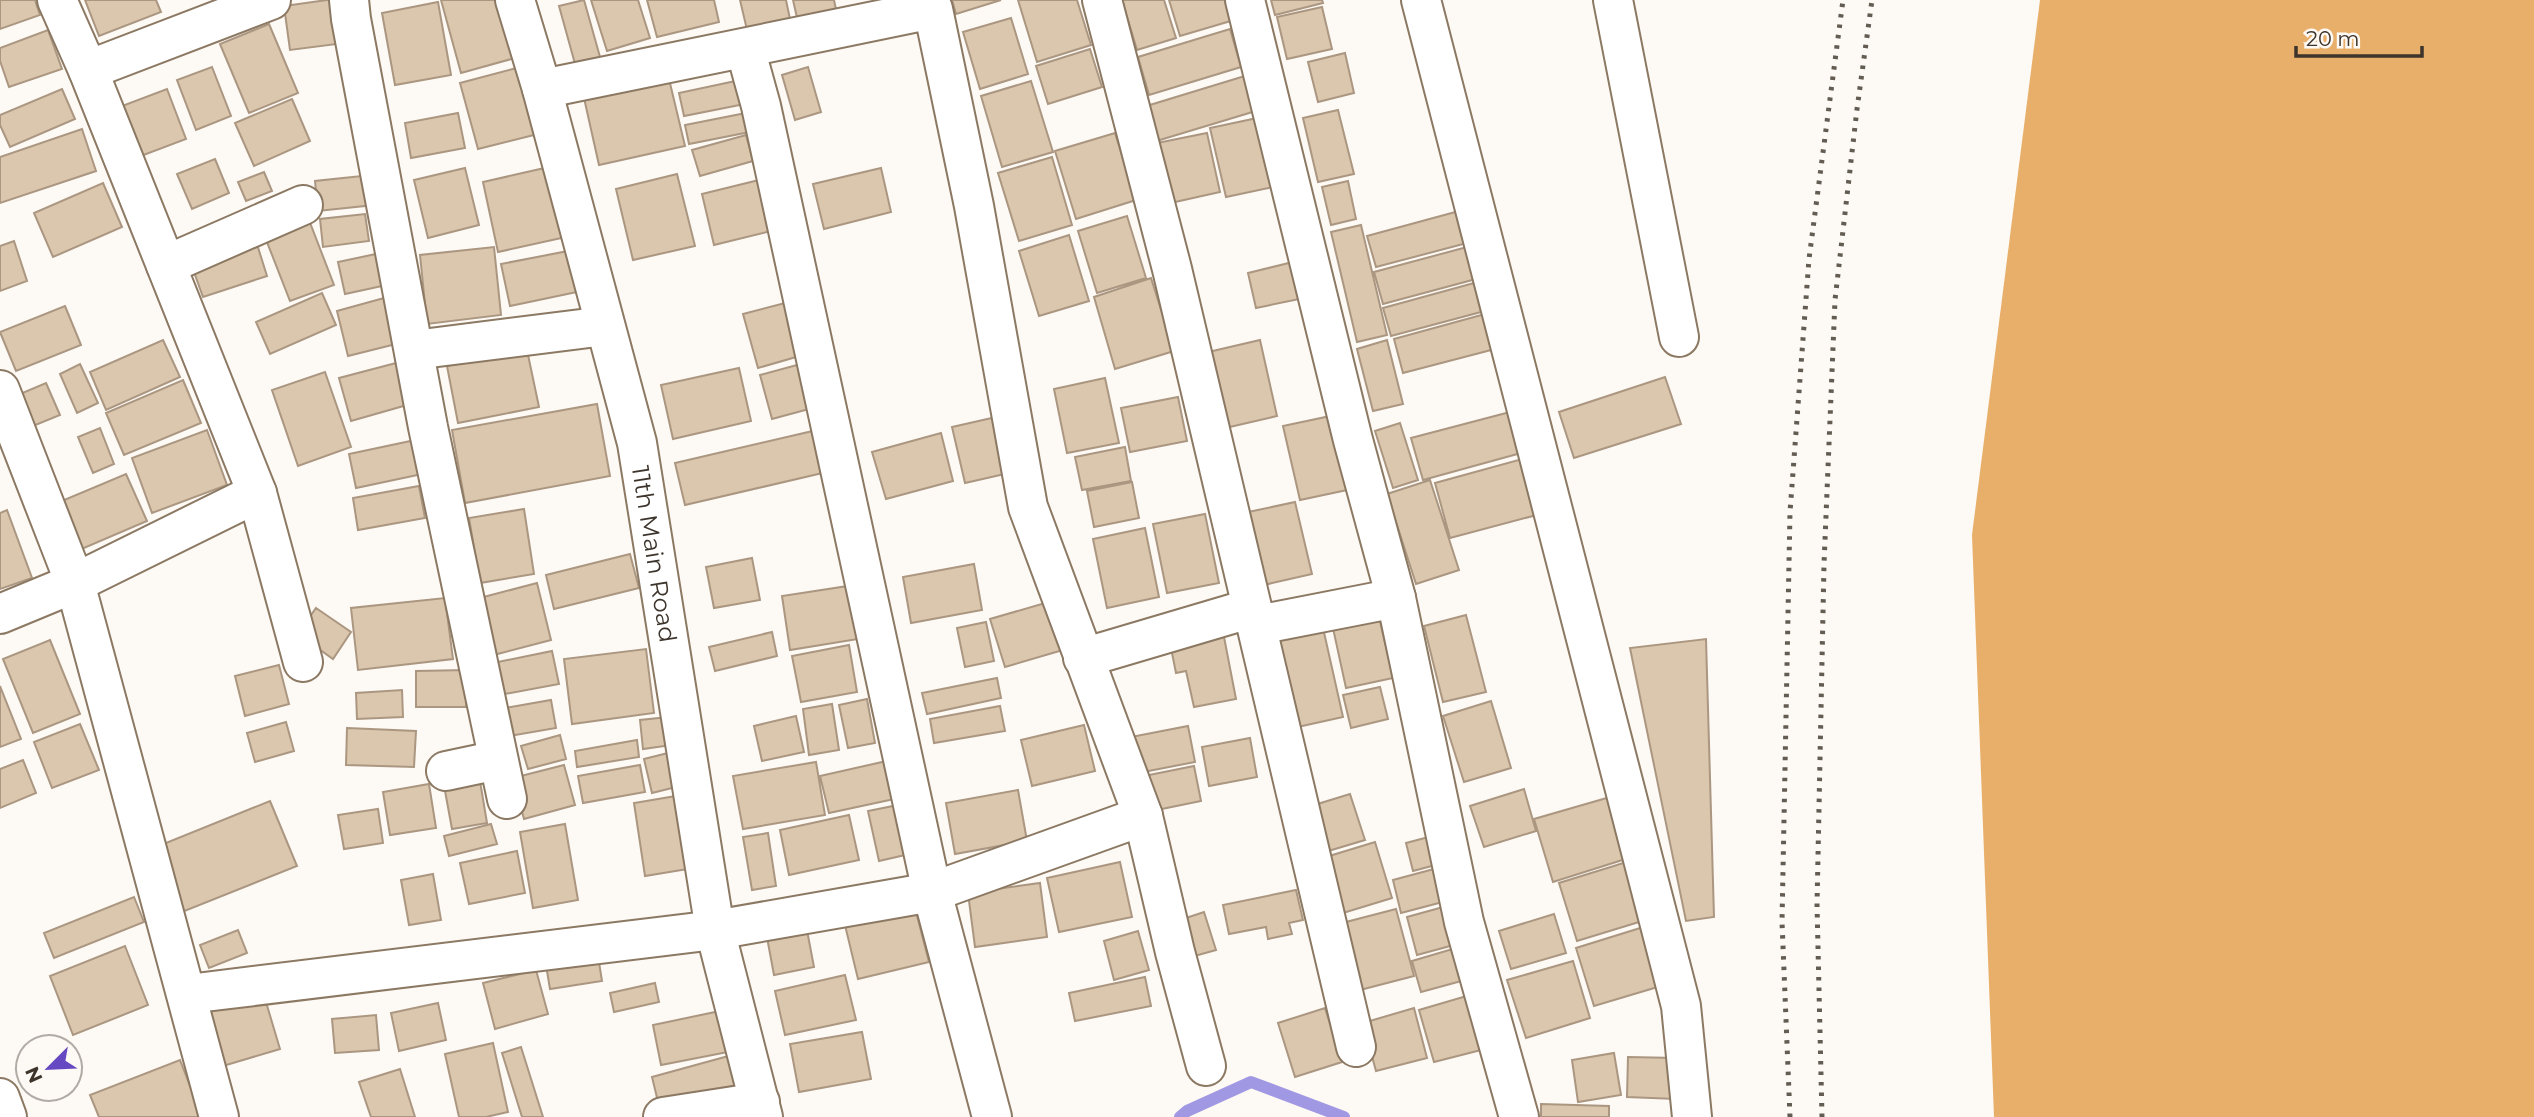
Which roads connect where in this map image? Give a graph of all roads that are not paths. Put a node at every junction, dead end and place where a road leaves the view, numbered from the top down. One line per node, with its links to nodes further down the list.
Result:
1 (57, 0): 10 (street)
2 (271, 0): 10 (street)
3 (349, 0): 16 (street)
4 (515, 0): 11 (street, 11th Main Road)
5 (1102, 0): 22 (street)
6 (1245, 0): 20 (street)
7 (1421, 0): 41 (street)
8 (1613, 0): 15 (street)
9 (745, 48): 11 (street); 23 (street); 29 (street)
10 (88, 69): 13 (street)
11 (542, 89): 14 (street, 11th Main Road)
12 (303, 205): 13 (street)
13 (166, 265): 18 (street)
14 (605, 326): 16 (street); 30 (street, 11th Main Road)
15 (1679, 337)
16 (414, 350): 25 (street)
17 (0, 390): 19 (street)
18 (257, 493): 19 (street); 24 (street)
19 (75, 583): 21 (street); 31 (street)
20 (1396, 598): 22 (street); 40 (street)
21 (0, 614)
22 (1255, 617): 23 (street); 32 (street)
23 (1083, 658): 28 (street)
24 (303, 662)
25 (498, 760): 26 (street); 27 (street)
26 (446, 771)
27 (507, 799)
28 (1143, 816): 29 (street); 33 (street)
29 (932, 892): 30 (street); 39 (street)
30 (715, 930): 31 (street); 35 (street, 11th Main Road)
31 (188, 994): 37 (street)
32 (1356, 1047)
33 (1206, 1066)
34 (0, 1098): 36 (street)
35 (762, 1110): 38 (street)
36 (7, 1117)
37 (219, 1117)
38 (663, 1117)
39 (992, 1117)
40 (1519, 1117)
41 (1692, 1117)

